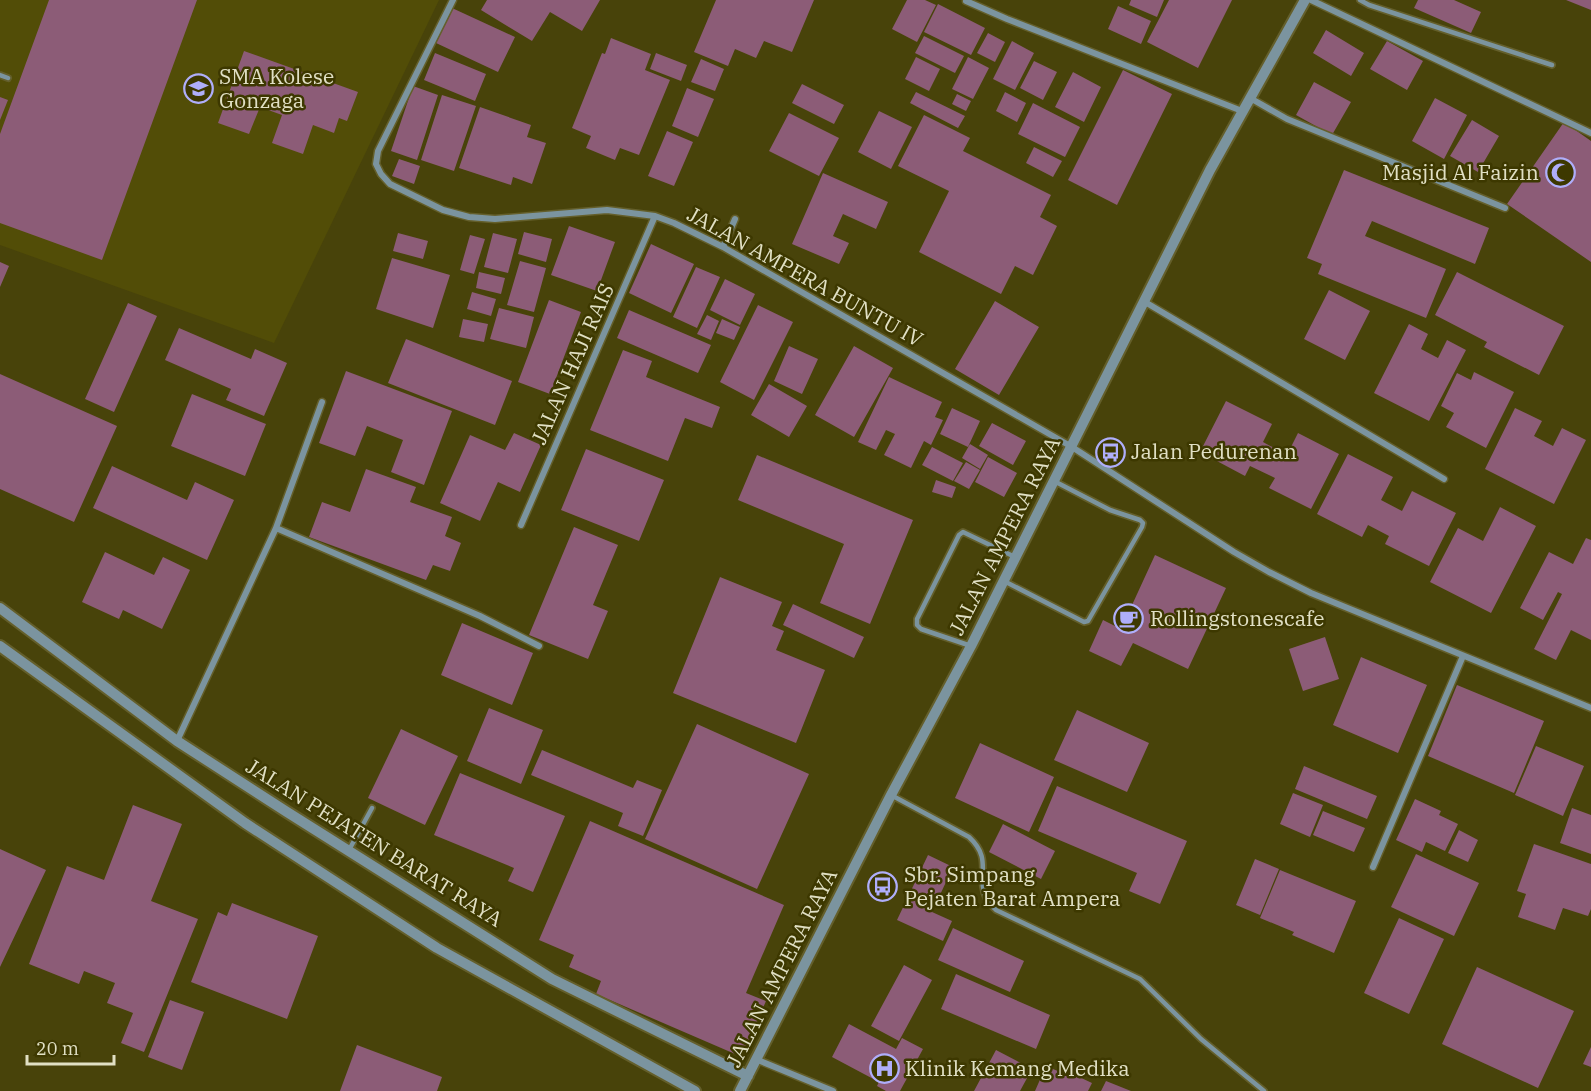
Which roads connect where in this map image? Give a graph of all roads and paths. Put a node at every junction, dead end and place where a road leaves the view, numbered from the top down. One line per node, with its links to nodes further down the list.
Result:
1 (453, 0): 13 (street, JALAN AMPERA BUNTU IV)
2 (1305, 0): 9 (street, JALAN AMPERA RAYA)
3 (1311, 0): 11 (street)
4 (1360, 0): 6 (lane)
5 (966, 1): 10 (street)
6 (1552, 65)
7 (0, 75): 8 (lane)
8 (8, 78)
9 (1250, 98): 10 (street, JALAN AMPERA RAYA); 12 (street)
10 (1242, 111): 16 (street, JALAN AMPERA RAYA)
11 (1591, 133)
12 (1505, 208)
13 (655, 216): 15 (street, JALAN AMPERA BUNTU IV); 21 (street, JALAN HAJI RAIS)
14 (735, 219): 15 (street)
15 (723, 247): 18 (street, JALAN AMPERA BUNTU IV)
16 (1145, 302): 18 (street, JALAN AMPERA RAYA); 19 (street)
17 (322, 402): 22 (street)
18 (1072, 447): 20 (street, JALAN AMPERA RAYA); 29 (street)
19 (1444, 479)
20 (1054, 481): 23 (street, JALAN AMPERA RAYA); 24 (lane)
21 (521, 525)
22 (276, 528): 27 (street); 31 (street)
23 (1016, 556): 24 (street, JALAN AMPERA RAYA); 28 (lane)
24 (1004, 581): 28 (street, JALAN AMPERA RAYA)
25 (0, 608): 31 (street, JALAN PEJATEN BARAT RAYA)
26 (0, 646): 38 (street)
27 (539, 646)
28 (971, 646): 32 (street, JALAN AMPERA RAYA)
29 (1463, 656): 30 (street); 35 (street)
30 (1591, 708)
31 (177, 741): 34 (street, JALAN PEJATEN BARAT RAYA)
32 (891, 795): 36 (street, JALAN AMPERA RAYA); 41 (lane)
33 (372, 808): 34 (lane)
34 (349, 850): 37 (street, JALAN PEJATEN BARAT RAYA)
35 (1373, 867)
36 (758, 1060): 37 (street, JALAN AMPERA RAYA); 40 (street)
37 (748, 1076): 39 (street, JALAN AMPERA RAYA)
38 (695, 1091)
39 (740, 1091)
40 (833, 1091)
41 (1264, 1091)

